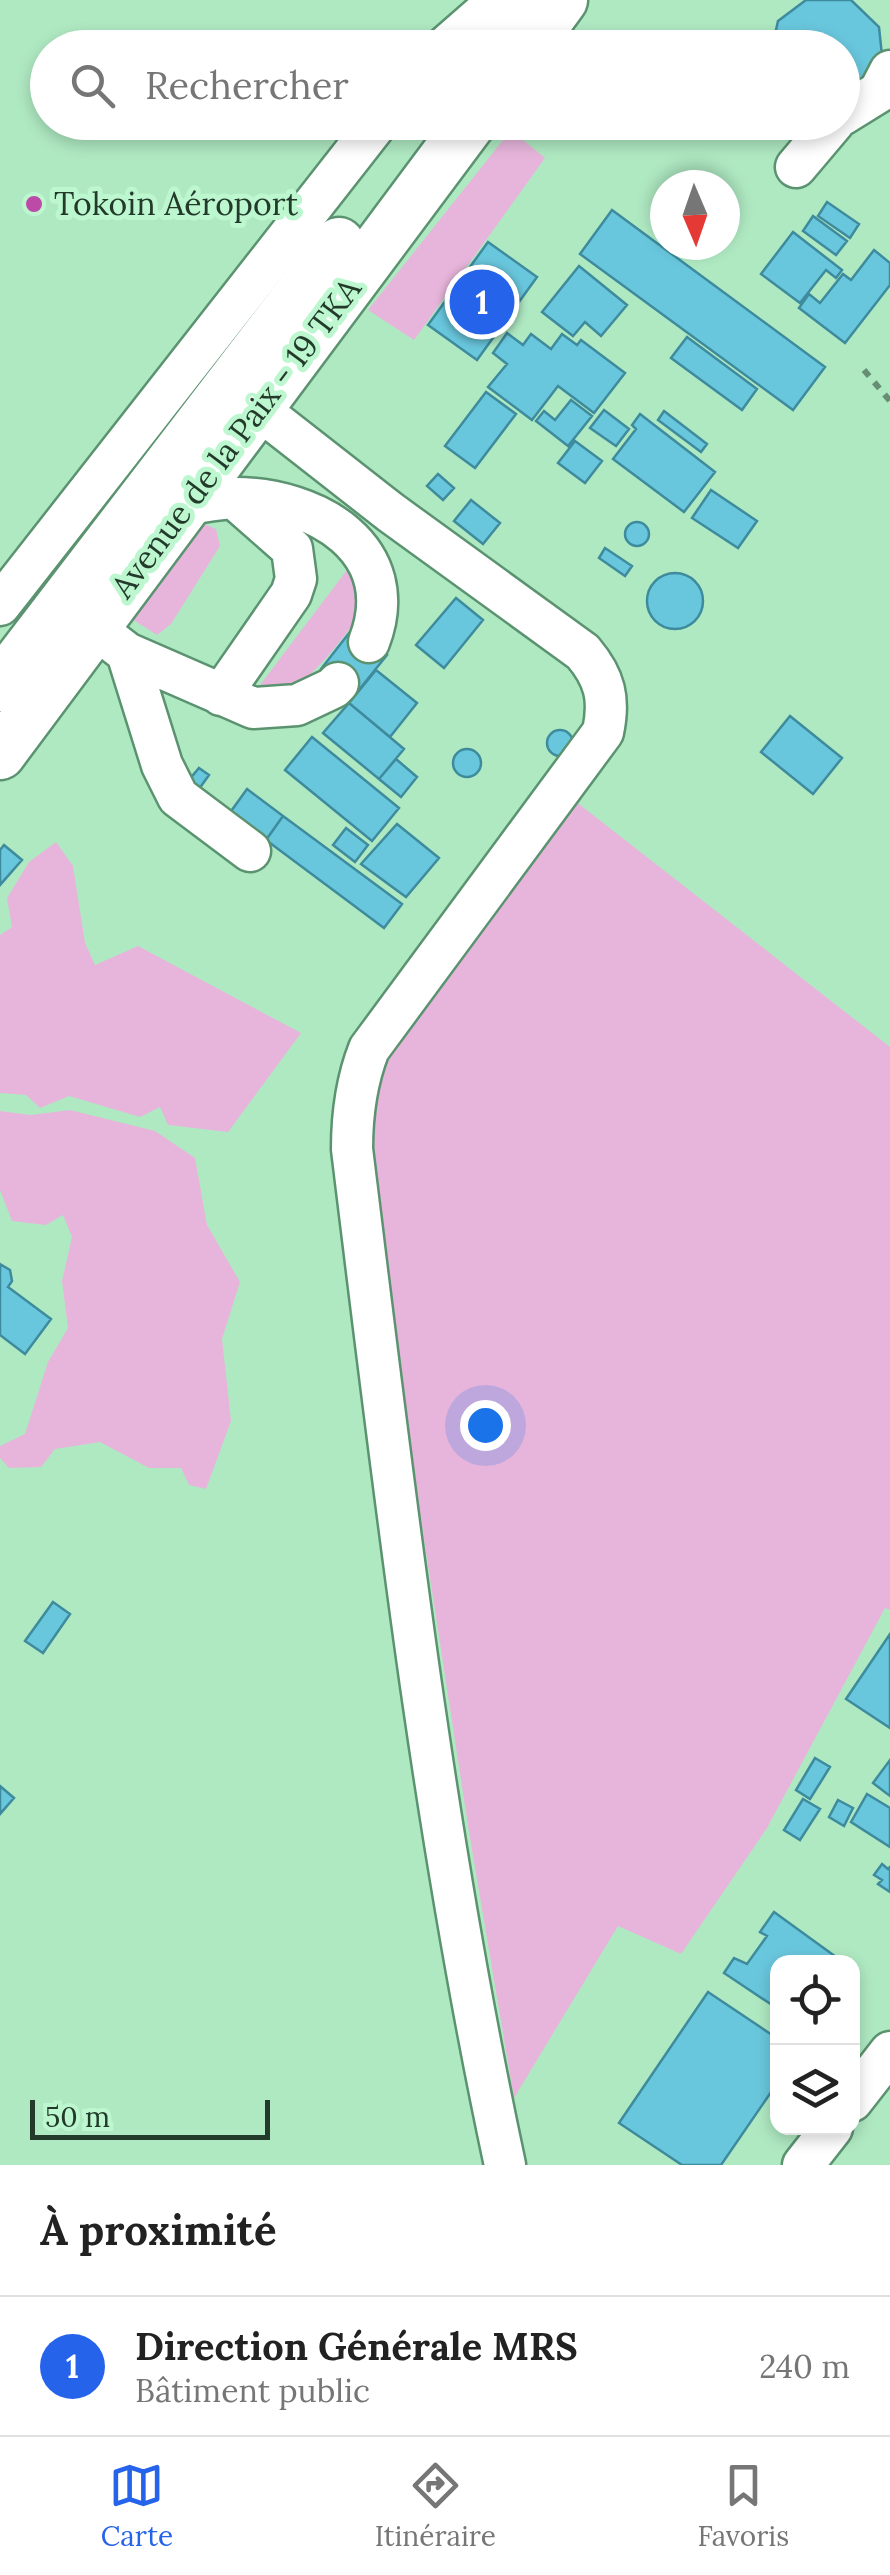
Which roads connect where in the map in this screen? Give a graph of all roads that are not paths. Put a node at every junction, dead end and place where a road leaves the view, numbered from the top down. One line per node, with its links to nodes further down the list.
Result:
1 (500, 0): 4 (street)
2 (513, 0): 5 (main road)
3 (562, 0): 6 (main road)
4 (465, 30)
5 (492, 30)
6 (540, 30)
7 (890, 71): 8 (street)
8 (860, 104)
9 (364, 140): 16 (street)
10 (417, 140): 17 (main road)
11 (458, 140): 14 (main road, Avenue de la Paix - 19 TKA)
12 (819, 140): 13 (street)
13 (796, 168)
14 (258, 408): 15 (main road, Avenue de la Paix - 19 TKA); 27 (street)
15 (210, 501): 17 (main road, Avenue de la Paix - 19 TKA); 18 (street); 21 (street)
16 (0, 605)
17 (94, 628): 20 (main road); 21 (street); 22 (main road, Avenue de la Paix - 19 TKA); 23 (street)
18 (369, 642)
19 (338, 683): 21 (street)
20 (0, 686)
21 (222, 695)
22 (0, 754)
23 (250, 852)
24 (890, 2052): 25 (street)
25 (860, 2091)
26 (827, 2135): 28 (street)
27 (505, 2165)
28 (803, 2165)

